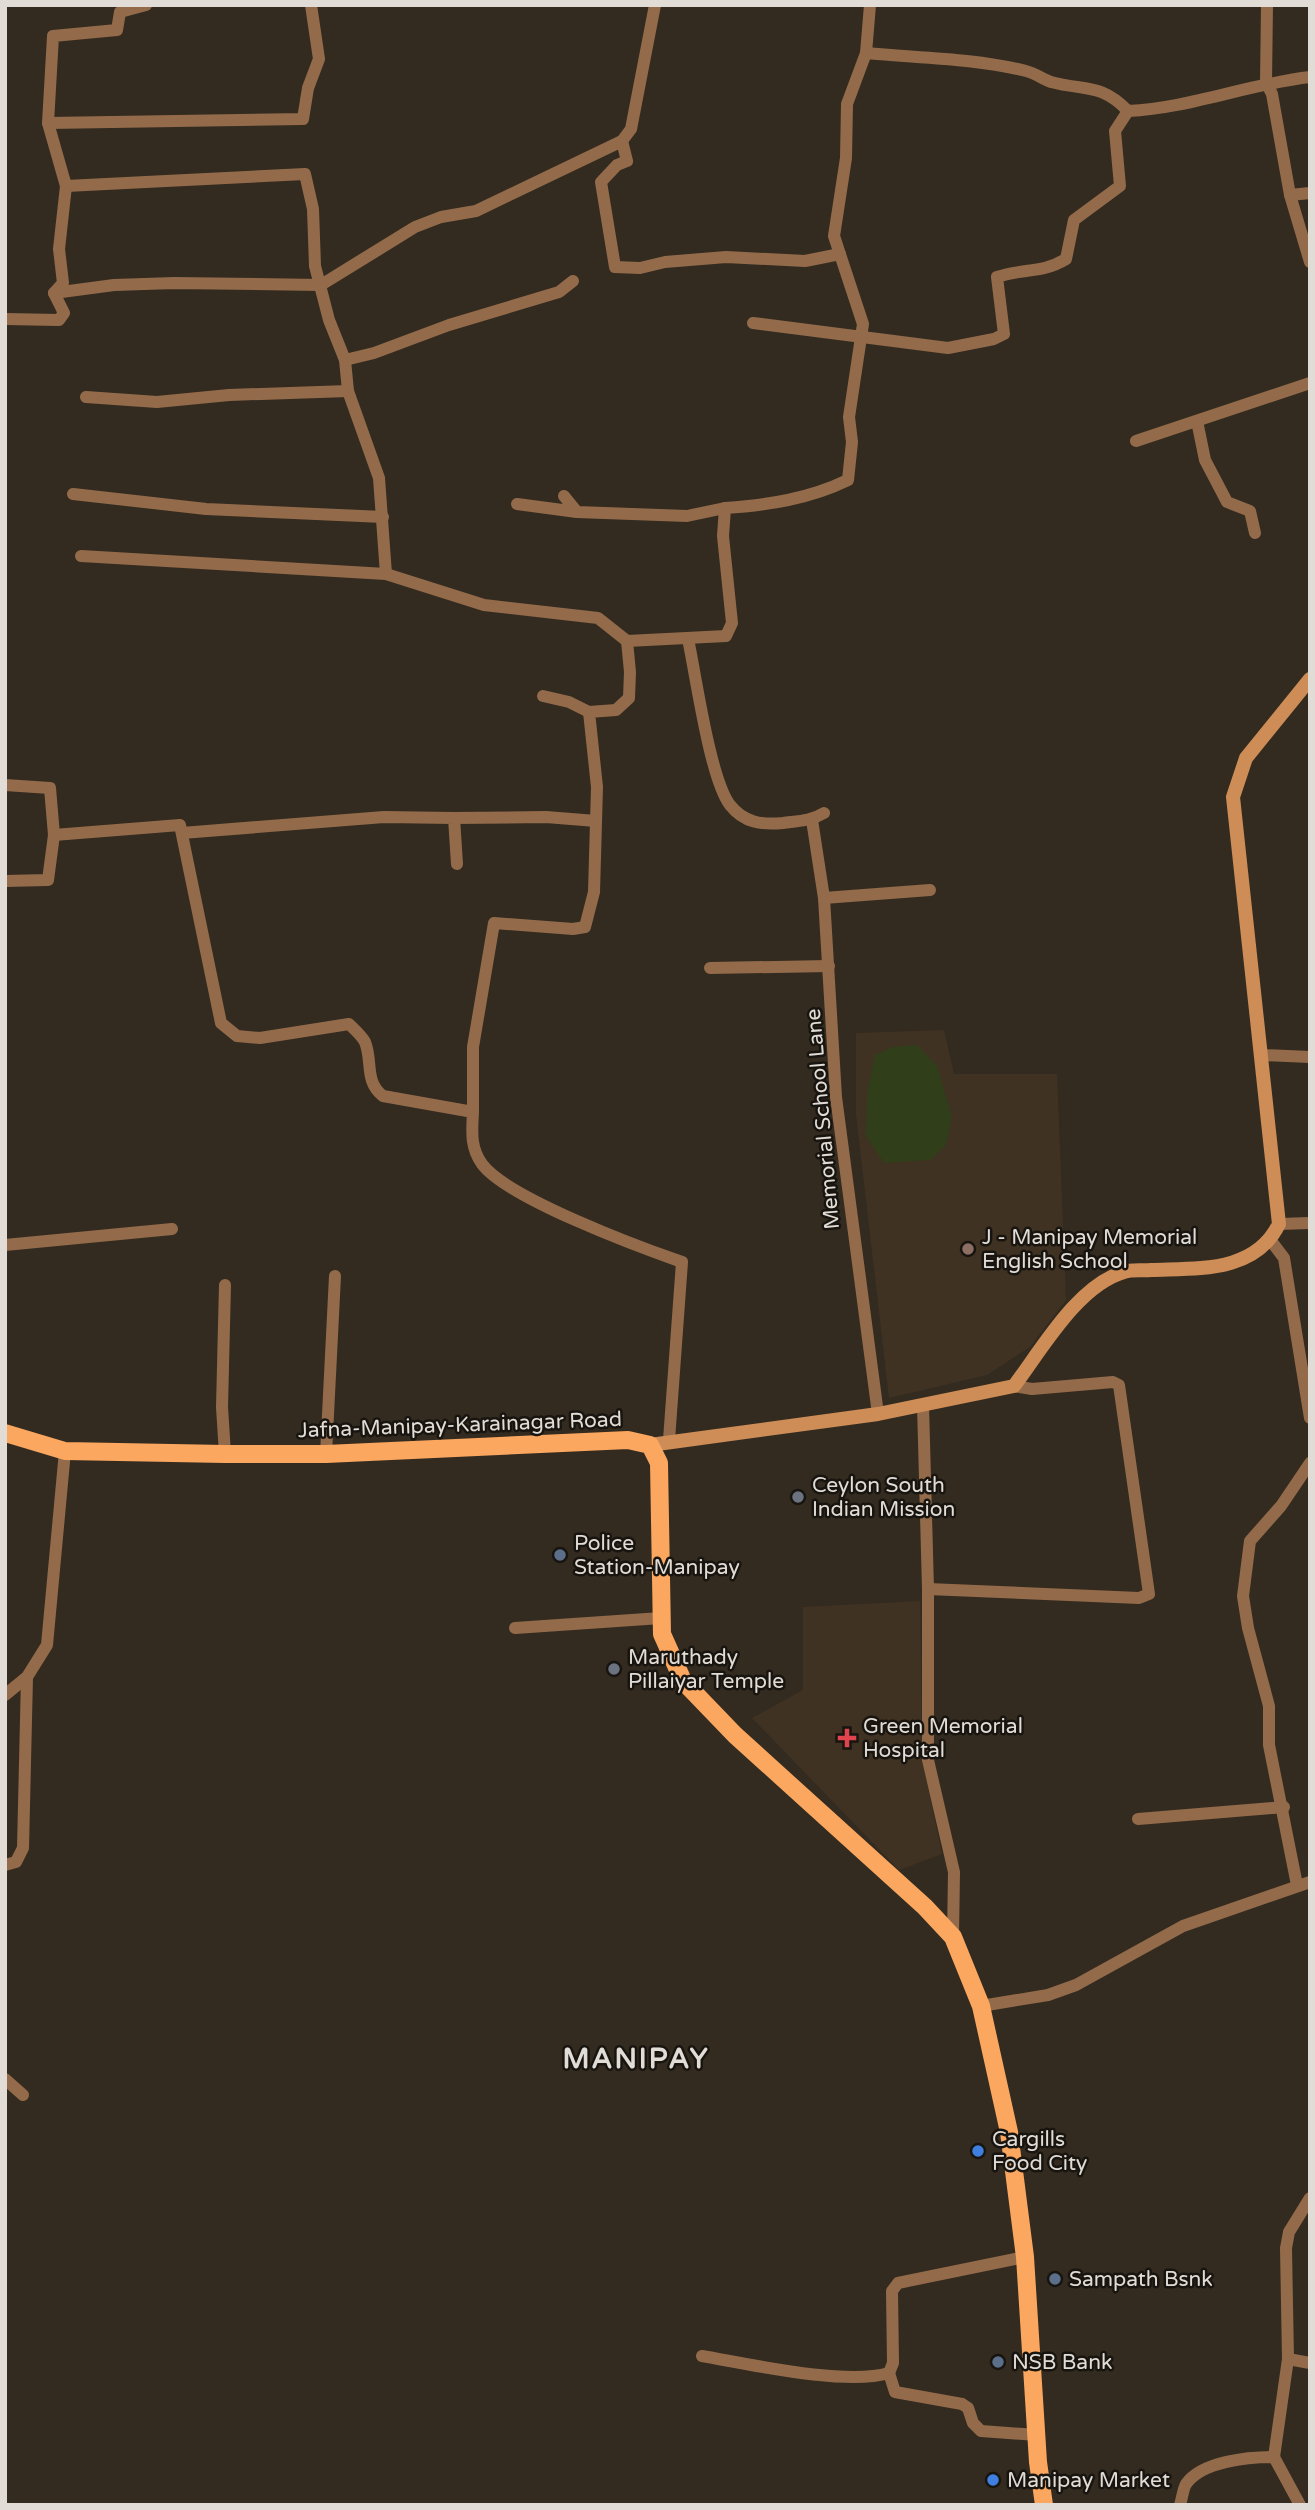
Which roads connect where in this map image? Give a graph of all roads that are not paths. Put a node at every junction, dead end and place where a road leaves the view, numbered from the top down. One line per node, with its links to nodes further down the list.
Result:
1 (146, 5): 10 (street)
2 (311, 5): 10 (street)
3 (655, 5): 11 (street)
4 (870, 5): 6 (street)
5 (1267, 5): 8 (street)
6 (866, 54): 9 (street); 15 (street)
7 (1310, 77): 8 (street)
8 (1266, 82): 9 (street); 14 (street)
9 (1128, 111): 22 (street)
10 (48, 123): 12 (street)
11 (622, 141): 15 (street); 18 (street)
12 (66, 186): 18 (street); 19 (street)
13 (1310, 192): 14 (street)
14 (1290, 195): 16 (street)
15 (840, 254): 22 (street)
16 (1310, 262)
17 (573, 281): 23 (street)
18 (321, 285): 19 (street); 23 (street)
19 (54, 292): 20 (street)
20 (5, 319)
21 (753, 323): 22 (street)
22 (862, 338): 32 (street)
23 (345, 360): 25 (street)
24 (1310, 383): 27 (street)
25 (348, 391): 26 (street); 34 (street)
26 (86, 397)
27 (1197, 421): 28 (street); 35 (street)
28 (1136, 441)
29 (73, 494): 34 (street)
30 (564, 496): 33 (street)
31 (517, 504): 33 (street)
32 (725, 508): 33 (street); 38 (street)
33 (577, 512)
34 (383, 517): 37 (street)
35 (1255, 533)
36 (81, 556): 37 (street)
37 (386, 574): 39 (street)
38 (688, 639): 39 (street); 46 (street)
39 (627, 642): 42 (street)
40 (1310, 679): 56 (street)
41 (543, 696): 42 (street)
42 (589, 712): 47 (street)
43 (5, 785): 49 (street)
44 (824, 813): 46 (street)
45 (454, 818): 47 (street); 48 (street); 50 (street)
46 (812, 820): 53 (street, Memorial School Lane)
47 (596, 821): 58 (street)
48 (182, 833): 49 (street); 58 (street)
49 (54, 835): 51 (street)
50 (457, 864)
51 (5, 881)
52 (930, 890): 53 (street)
53 (824, 898): 54 (street, Memorial School Lane)
54 (829, 965): 55 (street); 68 (street, Memorial School Lane)
55 (710, 968)
56 (1262, 1055): 57 (street); 60 (street)
57 (1310, 1057)
58 (473, 1112): 71 (street)
59 (1310, 1223): 60 (street)
60 (1279, 1224): 62 (street)
61 (172, 1230): 63 (street)
62 (1271, 1241): 66 (street); 69 (street)
63 (5, 1245)
64 (335, 1276): 75 (street)
65 (225, 1285): 74 (street)
66 (1014, 1385): 67 (street); 77 (street)
67 (923, 1405): 68 (street); 77 (street)
68 (878, 1414): 71 (street)
69 (1310, 1418)
70 (5, 1433): 73 (main road, Jafna-Manipay-Karainagar Road)
71 (669, 1440): 72 (street)
72 (650, 1445): 75 (main road, Jafna-Manipay-Karainagar Road); 78 (main road, Jafna-Manipay-Karainagar Road)
73 (65, 1451): 74 (main road, Jafna-Manipay-Karainagar Road); 80 (street)
74 (225, 1454): 75 (main road, Jafna-Manipay-Karainagar Road)
75 (326, 1454)
76 (1310, 1462): 82 (street)
77 (928, 1589): 86 (street)
78 (661, 1618): 79 (street); 86 (main road, Jafna-Manipay-Karainagar Road)
79 (515, 1628)
80 (27, 1677): 81 (street); 84 (street)
81 (5, 1695)
82 (1284, 1807): 83 (street); 85 (street)
83 (1138, 1819)
84 (5, 1865)
85 (1303, 1883): 87 (street)
86 (953, 1937): 87 (main road, Jafna-Manipay-Karainagar Road)
87 (981, 2006): 91 (main road, Jafna-Manipay-Karainagar Road)
88 (5, 2079): 89 (street)
89 (23, 2095)
90 (1310, 2198): 93 (street)
91 (1025, 2257): 95 (street); 96 (main road, Jafna-Manipay-Karainagar Road)
92 (702, 2356): 95 (street)
93 (1288, 2359): 94 (street); 97 (street)
94 (1310, 2363)
95 (889, 2373): 96 (street)
96 (1037, 2435): 98 (main road, Jafna-Manipay-Karainagar Road)
97 (1274, 2457): 99 (street); 100 (street)
98 (1044, 2505)
99 (1180, 2505)
100 (1300, 2505)

